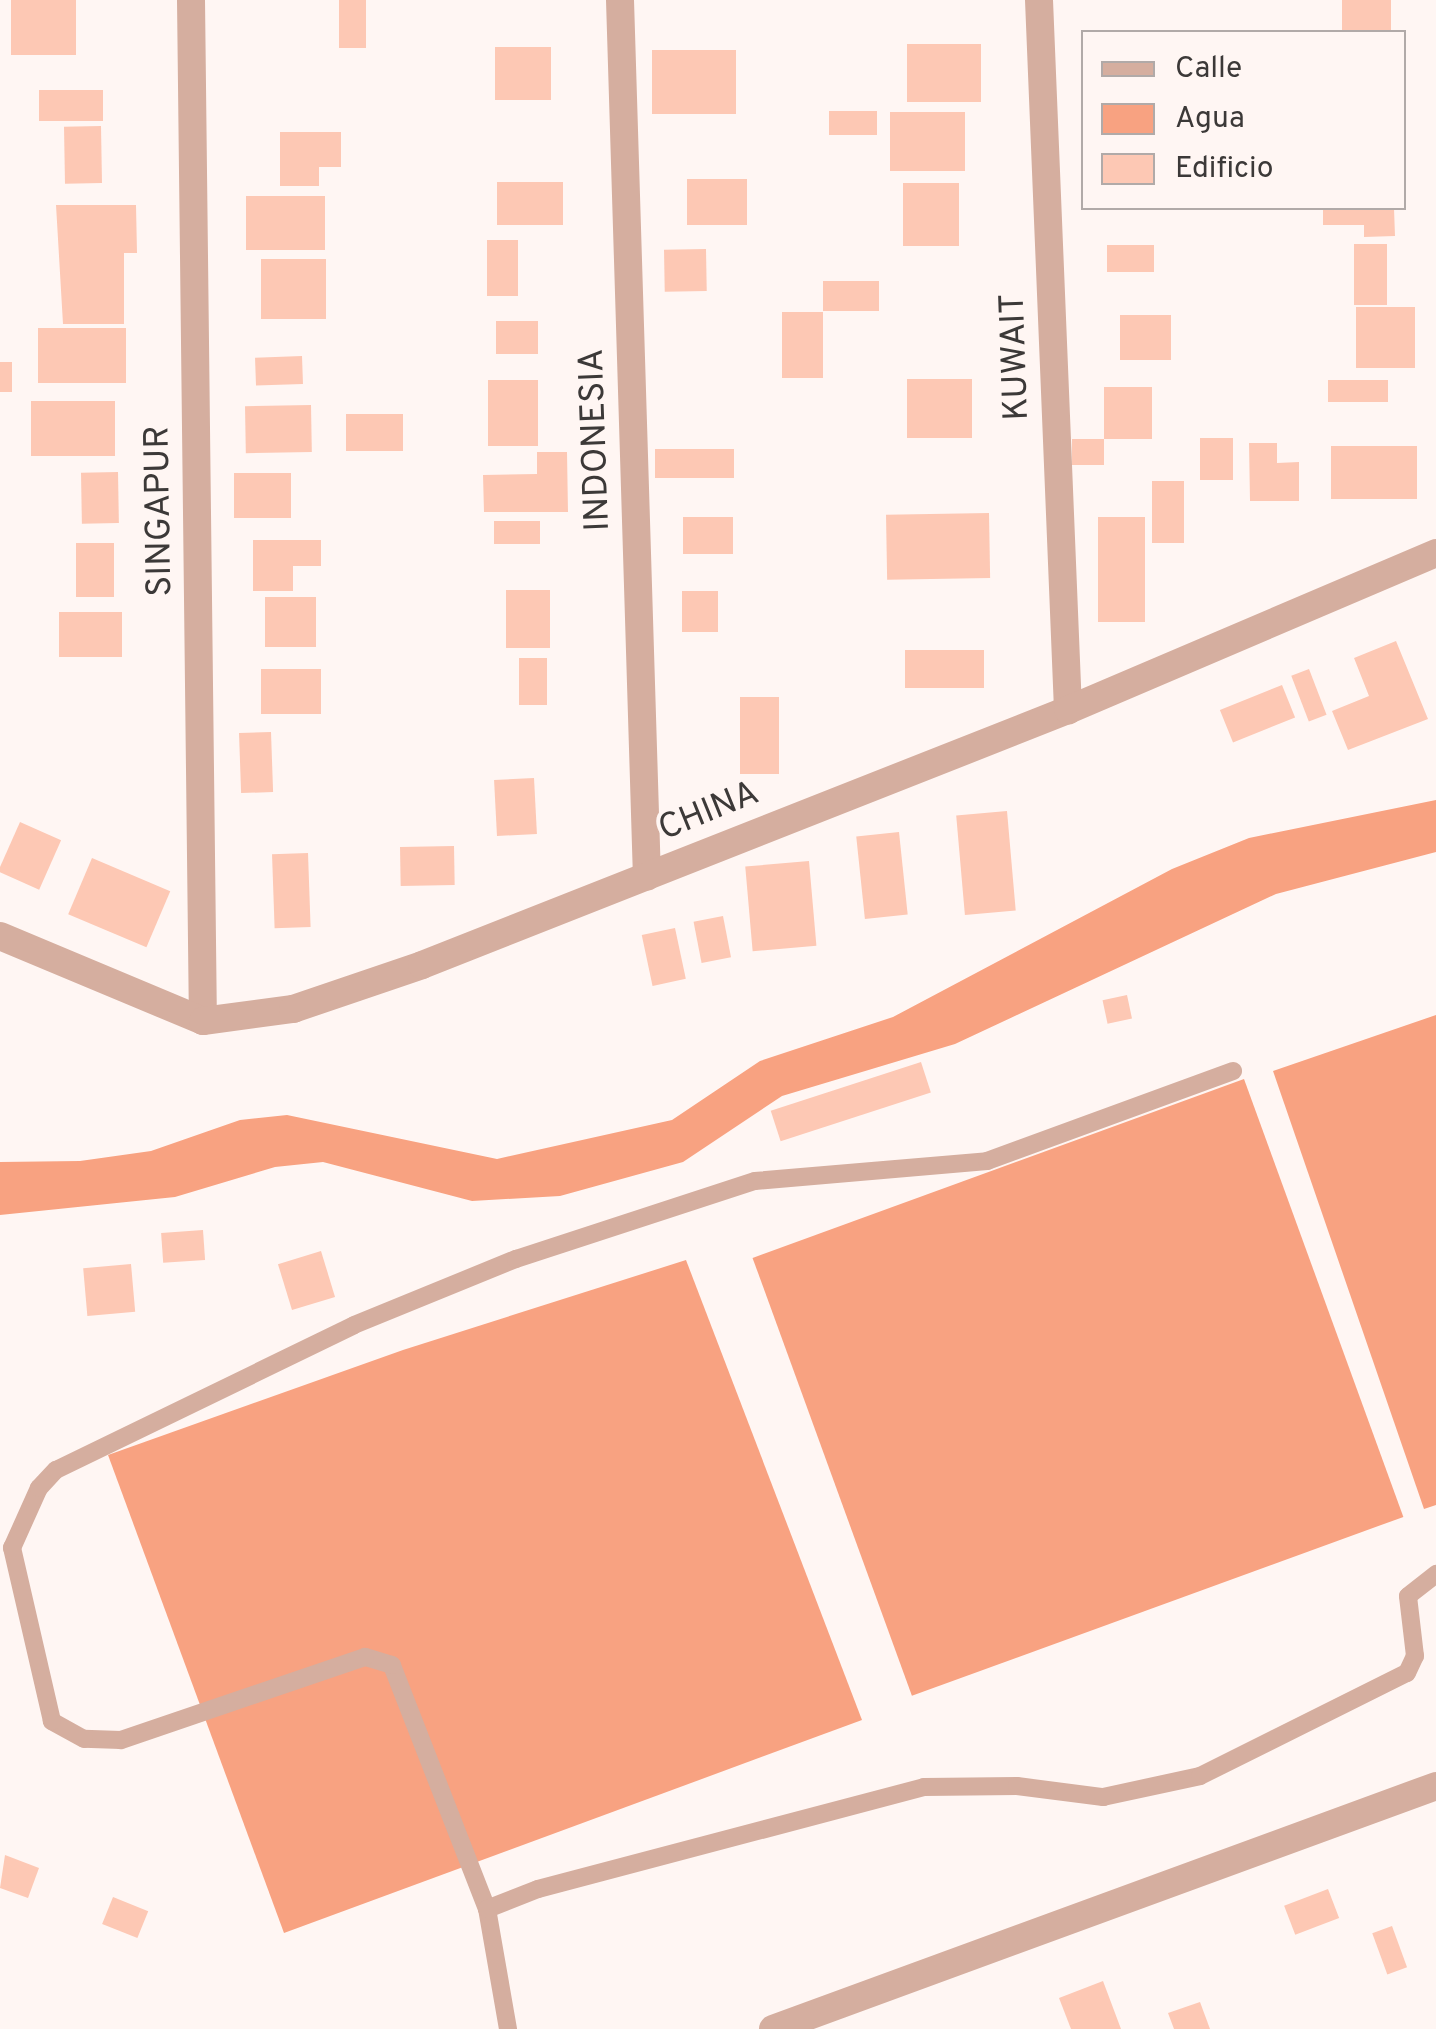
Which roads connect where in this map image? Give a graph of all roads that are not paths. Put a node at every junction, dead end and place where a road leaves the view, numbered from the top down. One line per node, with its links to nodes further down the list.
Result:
1 (192, 0): 8 (street, SINGAPUR)
2 (620, 0): 6 (street, INDONESIA)
3 (1039, 0): 5 (street, KUWAIT)
4 (1436, 553): 5 (street, CHINA)
5 (1068, 710): 6 (street, CHINA)
6 (647, 877): 8 (street, CHINA)
7 (0, 936): 8 (street)
8 (203, 1022)
9 (1233, 1071): 12 (lane)
10 (1436, 1574): 12 (lane)
11 (1436, 1786): 14 (street)
12 (487, 1909): 13 (lane)
13 (508, 2029)
14 (774, 2029)

